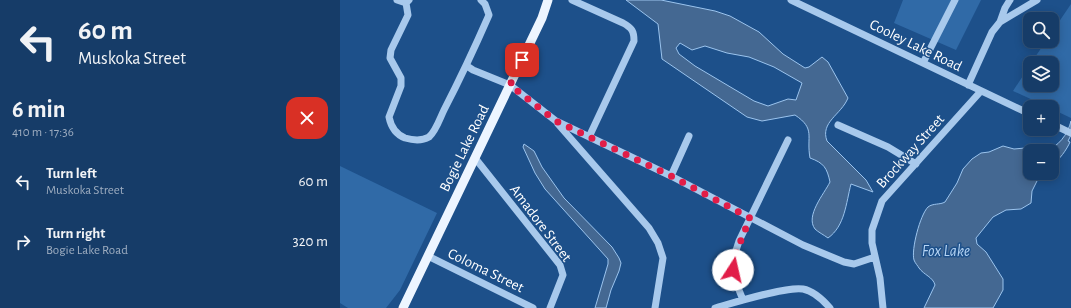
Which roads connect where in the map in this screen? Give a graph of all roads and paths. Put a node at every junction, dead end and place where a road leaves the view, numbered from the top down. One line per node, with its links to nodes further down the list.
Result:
1 (397, 0): 9 (street)
2 (481, 0): 12 (street)
3 (548, 0): 13 (main road, Bogie Lake Road)
4 (572, 0): 22 (street)
5 (791, 0): 11 (street, Cooley Lake Road)
6 (955, 0): 11 (street)
7 (1010, 0): 10 (street)
8 (1037, 0): 10 (street)
9 (408, 2): 12 (street)
10 (1000, 22): 14 (street)
11 (923, 63): 14 (street, Cooley Lake Road)
12 (467, 66): 13 (street)
13 (510, 85): 17 (street); 24 (main road, Bogie Lake Road)
14 (968, 85): 15 (street, Cooley Lake Road)
15 (982, 91): 16 (street, Cooley Lake Road); 25 (street, Brockway Street)
16 (1023, 111)
17 (556, 121): 22 (street); 34 (street)
18 (838, 125): 25 (street)
19 (1059, 127): 20 (street)
20 (1071, 133)
21 (690, 136): 26 (street)
22 (589, 137): 26 (street)
23 (788, 140): 27 (street)
24 (475, 158): 28 (main road, Bogie Lake Road); 33 (street, Amadore Street)
25 (916, 164): 29 (street, Brockway Street)
26 (671, 176): 27 (street)
27 (750, 218): 29 (street); 30 (street)
28 (428, 256): 31 (main road, Bogie Lake Road); 32 (street, Coloma Street)
29 (875, 257): 37 (street, Brockway Street)
30 (743, 300): 35 (street); 36 (street)
31 (403, 308)
32 (533, 308)
33 (550, 308)
34 (655, 308)
35 (715, 308)
36 (830, 308)
37 (883, 308)

